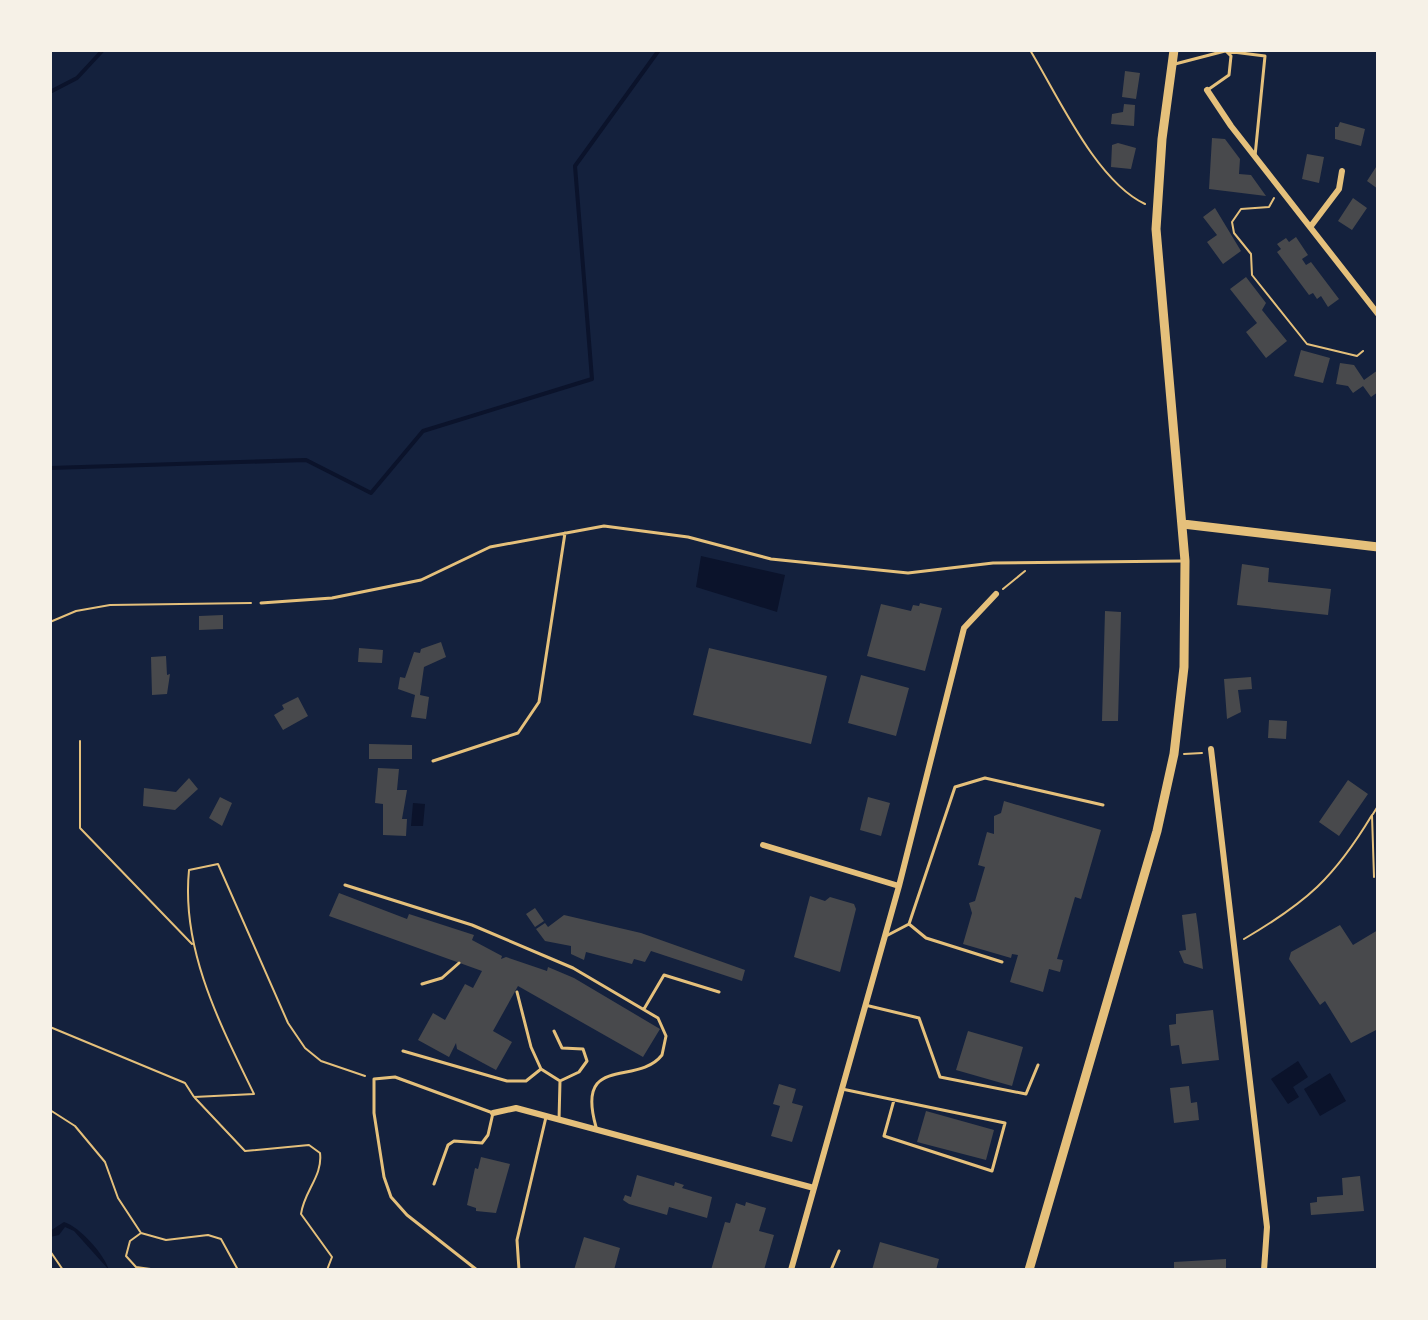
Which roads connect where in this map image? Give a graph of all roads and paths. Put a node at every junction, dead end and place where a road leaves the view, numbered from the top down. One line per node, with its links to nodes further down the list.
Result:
1 (1030, 50): 9 (path)
2 (1174, 50): 4 (main road)
3 (1225, 50): 4 (lane); 5 (lane); 6 (lane)
4 (1171, 65): 9 (main road)
5 (1207, 90): 6 (street)
6 (1255, 156): 8 (street)
7 (1342, 171): 10 (street)
8 (1281, 190): 10 (street); 12 (path)
9 (1156, 209): 13 (main road)
10 (1311, 226): 11 (street)
11 (1378, 314)
12 (1363, 351)
13 (1183, 524): 15 (main road); 16 (main road)
14 (565, 533): 17 (lane); 19 (lane); 24 (lane)
15 (1378, 547)
16 (1185, 561): 17 (lane); 23 (main road)
17 (1028, 562): 18 (path)
18 (996, 594): 31 (street)
19 (261, 603): 20 (path)
20 (50, 622)
21 (80, 741): 36 (path)
22 (1211, 751): 23 (path); 37 (street)
23 (1174, 754): 73 (main road)
24 (433, 761)
25 (1103, 805): 32 (lane)
26 (1378, 806): 27 (path)
27 (1372, 815): 29 (path); 37 (path)
28 (763, 845): 31 (street)
29 (1374, 877)
30 (345, 885): 33 (lane)
31 (899, 886): 35 (street)
32 (909, 924): 35 (lane); 38 (lane)
33 (472, 925): 34 (lane); 44 (lane)
34 (469, 934)
35 (884, 937): 43 (street)
36 (193, 945): 50 (path); 53 (path)
37 (1233, 946): 74 (street)
38 (1002, 962)
39 (459, 963): 40 (lane)
40 (422, 984)
41 (517, 992): 49 (lane)
42 (719, 992): 44 (lane)
43 (865, 1005): 48 (lane); 52 (street)
44 (644, 1009): 59 (lane)
45 (50, 1027): 53 (path)
46 (554, 1031): 51 (lane)
47 (403, 1051): 49 (lane)
48 (1038, 1065)
49 (541, 1069): 51 (lane)
50 (374, 1079): 56 (lane); 69 (lane)
51 (560, 1081): 58 (lane)
52 (842, 1089): 54 (lane); 61 (street)
53 (194, 1097): 68 (path)
54 (894, 1100): 54 (lane)
55 (50, 1110): 62 (path)
56 (493, 1113): 57 (street); 60 (lane)
57 (546, 1117): 58 (street); 70 (lane)
58 (559, 1120): 59 (street)
59 (597, 1131): 61 (street)
60 (434, 1184)
61 (814, 1188): 71 (street)
62 (141, 1233): 66 (path); 67 (path)
63 (50, 1251): 65 (path)
64 (839, 1251): 72 (lane)
65 (63, 1270)
66 (158, 1270)
67 (238, 1270)
68 (327, 1270)
69 (477, 1270)
70 (519, 1270)
71 (791, 1270)
72 (831, 1270)
73 (1029, 1270)
74 (1264, 1270)

